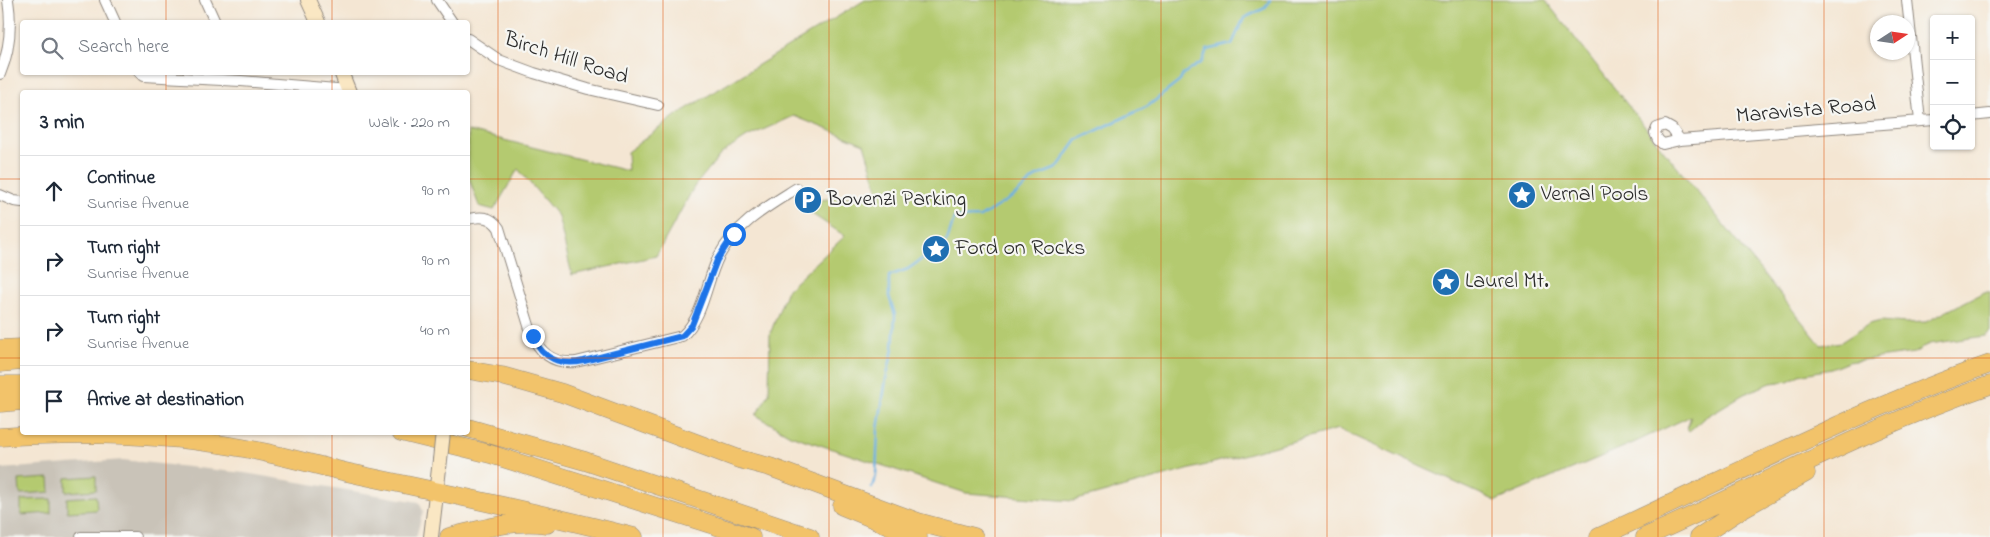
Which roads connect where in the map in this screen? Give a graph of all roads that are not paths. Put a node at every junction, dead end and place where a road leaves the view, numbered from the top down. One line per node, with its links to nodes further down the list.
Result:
1 (8, 0): 12 (street)
2 (105, 0): 7 (street)
3 (205, 0): 8 (street)
4 (308, 0): 9 (main road)
5 (1907, 0): 22 (street)
6 (441, 2): 10 (street)
7 (114, 20)
8 (214, 20)
9 (317, 20)
10 (451, 20)
11 (470, 39): 18 (street, Birch Hill Road)
12 (0, 74)
13 (174, 75): 15 (street)
14 (341, 75): 17 (main road)
15 (239, 77): 16 (street)
16 (341, 90)
17 (349, 90)
18 (658, 106)
19 (1990, 114): 20 (street)
20 (1975, 116)
21 (1930, 120): 22 (street, Maravista Road)
22 (1920, 121): 23 (street, Maravista Road)
23 (1680, 140)
24 (797, 188): 27 (street)
25 (0, 195): 26 (street)
26 (20, 202)
27 (470, 219)
28 (20, 348): 29 (highway)
29 (0, 349)
30 (20, 360): 31 (highway)
31 (0, 363)
32 (1990, 364): 56 (highway)
33 (470, 370): 44 (highway)
34 (0, 385): 35 (highway)
35 (20, 385)
36 (1990, 386): 40 (highway)
37 (20, 401): 38 (highway)
38 (0, 403)
39 (470, 429): 53 (highway)
40 (1864, 434): 57 (highway); 58 (highway)
41 (413, 435): 52 (highway)
42 (443, 435): 45 (main road, bridge)
43 (0, 436): 45 (highway)
44 (738, 459): 54 (highway); 55 (highway)
45 (437, 491): 46 (highway); 49 (main road)
46 (605, 529): 50 (highway); 51 (highway)
47 (81, 537): 48 (street)
48 (135, 537)
49 (431, 537)
50 (449, 537)
51 (634, 537)
52 (751, 537)
53 (810, 537)
54 (918, 537)
55 (974, 537)
56 (1599, 537)
57 (1645, 537)
58 (1699, 537)

